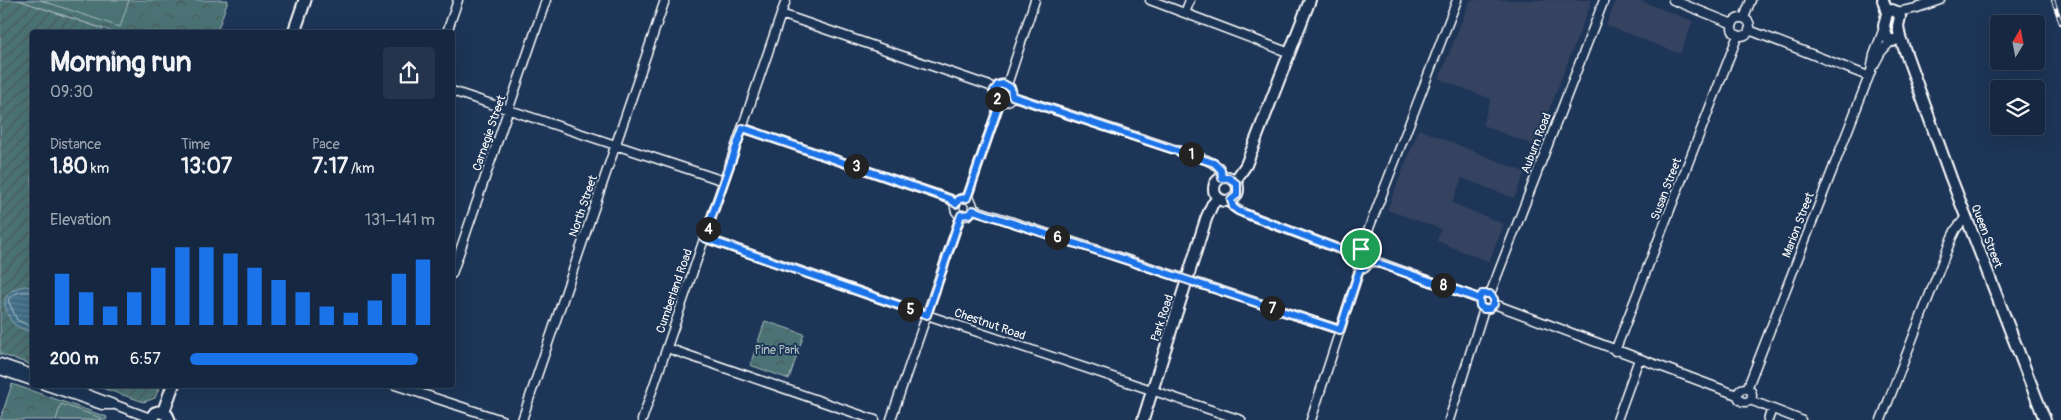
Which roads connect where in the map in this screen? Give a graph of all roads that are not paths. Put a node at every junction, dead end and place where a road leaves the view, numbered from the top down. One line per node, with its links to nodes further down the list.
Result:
1 (305, 0): 22 (main road)
2 (458, 0): 23 (street)
3 (546, 0): 34 (street, Carnegie Street)
4 (665, 0): 36 (street, North Street)
5 (786, 0): 17 (street, Cumberland Road)
6 (1035, 0): 29 (street)
7 (1150, 0): 16 (street)
8 (1190, 0): 16 (street)
9 (1310, 0): 27 (street)
10 (1457, 0): 48 (street)
11 (1604, 0): 54 (street, Auburn Road)
12 (1673, 0): 20 (street)
13 (1751, 0): 19 (street)
14 (1884, 0): 18 (street)
15 (1940, 0): 18 (street)
16 (1185, 13): 27 (street)
17 (782, 14): 30 (street); 35 (street, Cumberland Road)
18 (1894, 14): 21 (street); 26 (street)
19 (1744, 18): 20 (street); 24 (street)
20 (1732, 24): 25 (street)
21 (1884, 26): 26 (street); 28 (street, Marion Street)
22 (295, 30)
23 (447, 30)
24 (1749, 30): 25 (street); 28 (street)
25 (1738, 35): 61 (street, Susan Street)
26 (1895, 39): 28 (street, Marion Street); 46 (street, Queen Street)
27 (1290, 53): 39 (street)
28 (1870, 74): 71 (street, Marion Street)
29 (1007, 85): 30 (street); 32 (street)
30 (994, 90): 33 (street)
31 (455, 92): 34 (street)
32 (1012, 96): 33 (street); 37 (street)
33 (1000, 102): 40 (street)
34 (508, 110): 36 (street); 51 (street, Carnegie Street)
35 (743, 128): 38 (street, Cumberland Road); 43 (street)
36 (616, 145): 38 (street); 80 (street, North Street)
37 (1222, 178): 39 (street); 41 (street)
38 (724, 181): 47 (street, Cumberland Road)
39 (1235, 181): 42 (street)
40 (967, 198): 43 (street); 44 (street)
41 (1218, 198): 42 (street); 53 (street, Park Road)
42 (1231, 200): 49 (street)
43 (956, 204): 45 (street)
44 (973, 210): 45 (street); 53 (street)
45 (961, 215): 58 (street)
46 (1966, 217): 92 (street); 93 (street, Queen Street)
47 (704, 238): 58 (street, Chestnut Road); 60 (street, Cumberland Road)
48 (1361, 249): 49 (street); 50 (street)
49 (1352, 254): 52 (street)
50 (1369, 263): 52 (street); 55 (street)
51 (455, 265)
52 (1360, 268): 59 (street)
53 (1187, 280): 59 (street); 72 (street, Park Road)
54 (1490, 294): 55 (street); 56 (street)
55 (1479, 299): 57 (street)
56 (1494, 304): 57 (street); 61 (street)
57 (1484, 309): 88 (street)
58 (927, 315): 72 (street, Chestnut Road); 84 (street)
59 (1340, 330): 87 (street)
60 (667, 348): 81 (street, Cumberland Road); 82 (street)
61 (1615, 350): 62 (street)
62 (1639, 359): 73 (street); 89 (street)
63 (0, 363): 65 (street)
64 (0, 370): 66 (street)
65 (30, 373)
66 (30, 380)
67 (53, 388): 75 (street)
68 (71, 388): 75 (street)
69 (172, 388): 77 (main road)
70 (414, 388): 79 (street)
71 (1748, 388): 73 (street); 74 (street)
72 (1152, 392): 85 (street, Park Road); 86 (street, Chestnut Road)
73 (1737, 395): 74 (street)
74 (1750, 400): 76 (street)
75 (112, 405): 78 (street)
76 (1772, 409): 90 (street); 91 (street)
77 (166, 416): 78 (main road)
78 (150, 419)
79 (502, 420)
80 (522, 420)
81 (642, 420)
82 (875, 420)
83 (885, 420): 84 (street)
84 (892, 420)
85 (1143, 420)
86 (1241, 420)
87 (1311, 420)
88 (1449, 420)
89 (1617, 420)
90 (1768, 420)
91 (1801, 420)
92 (1881, 420)
93 (2045, 420)

